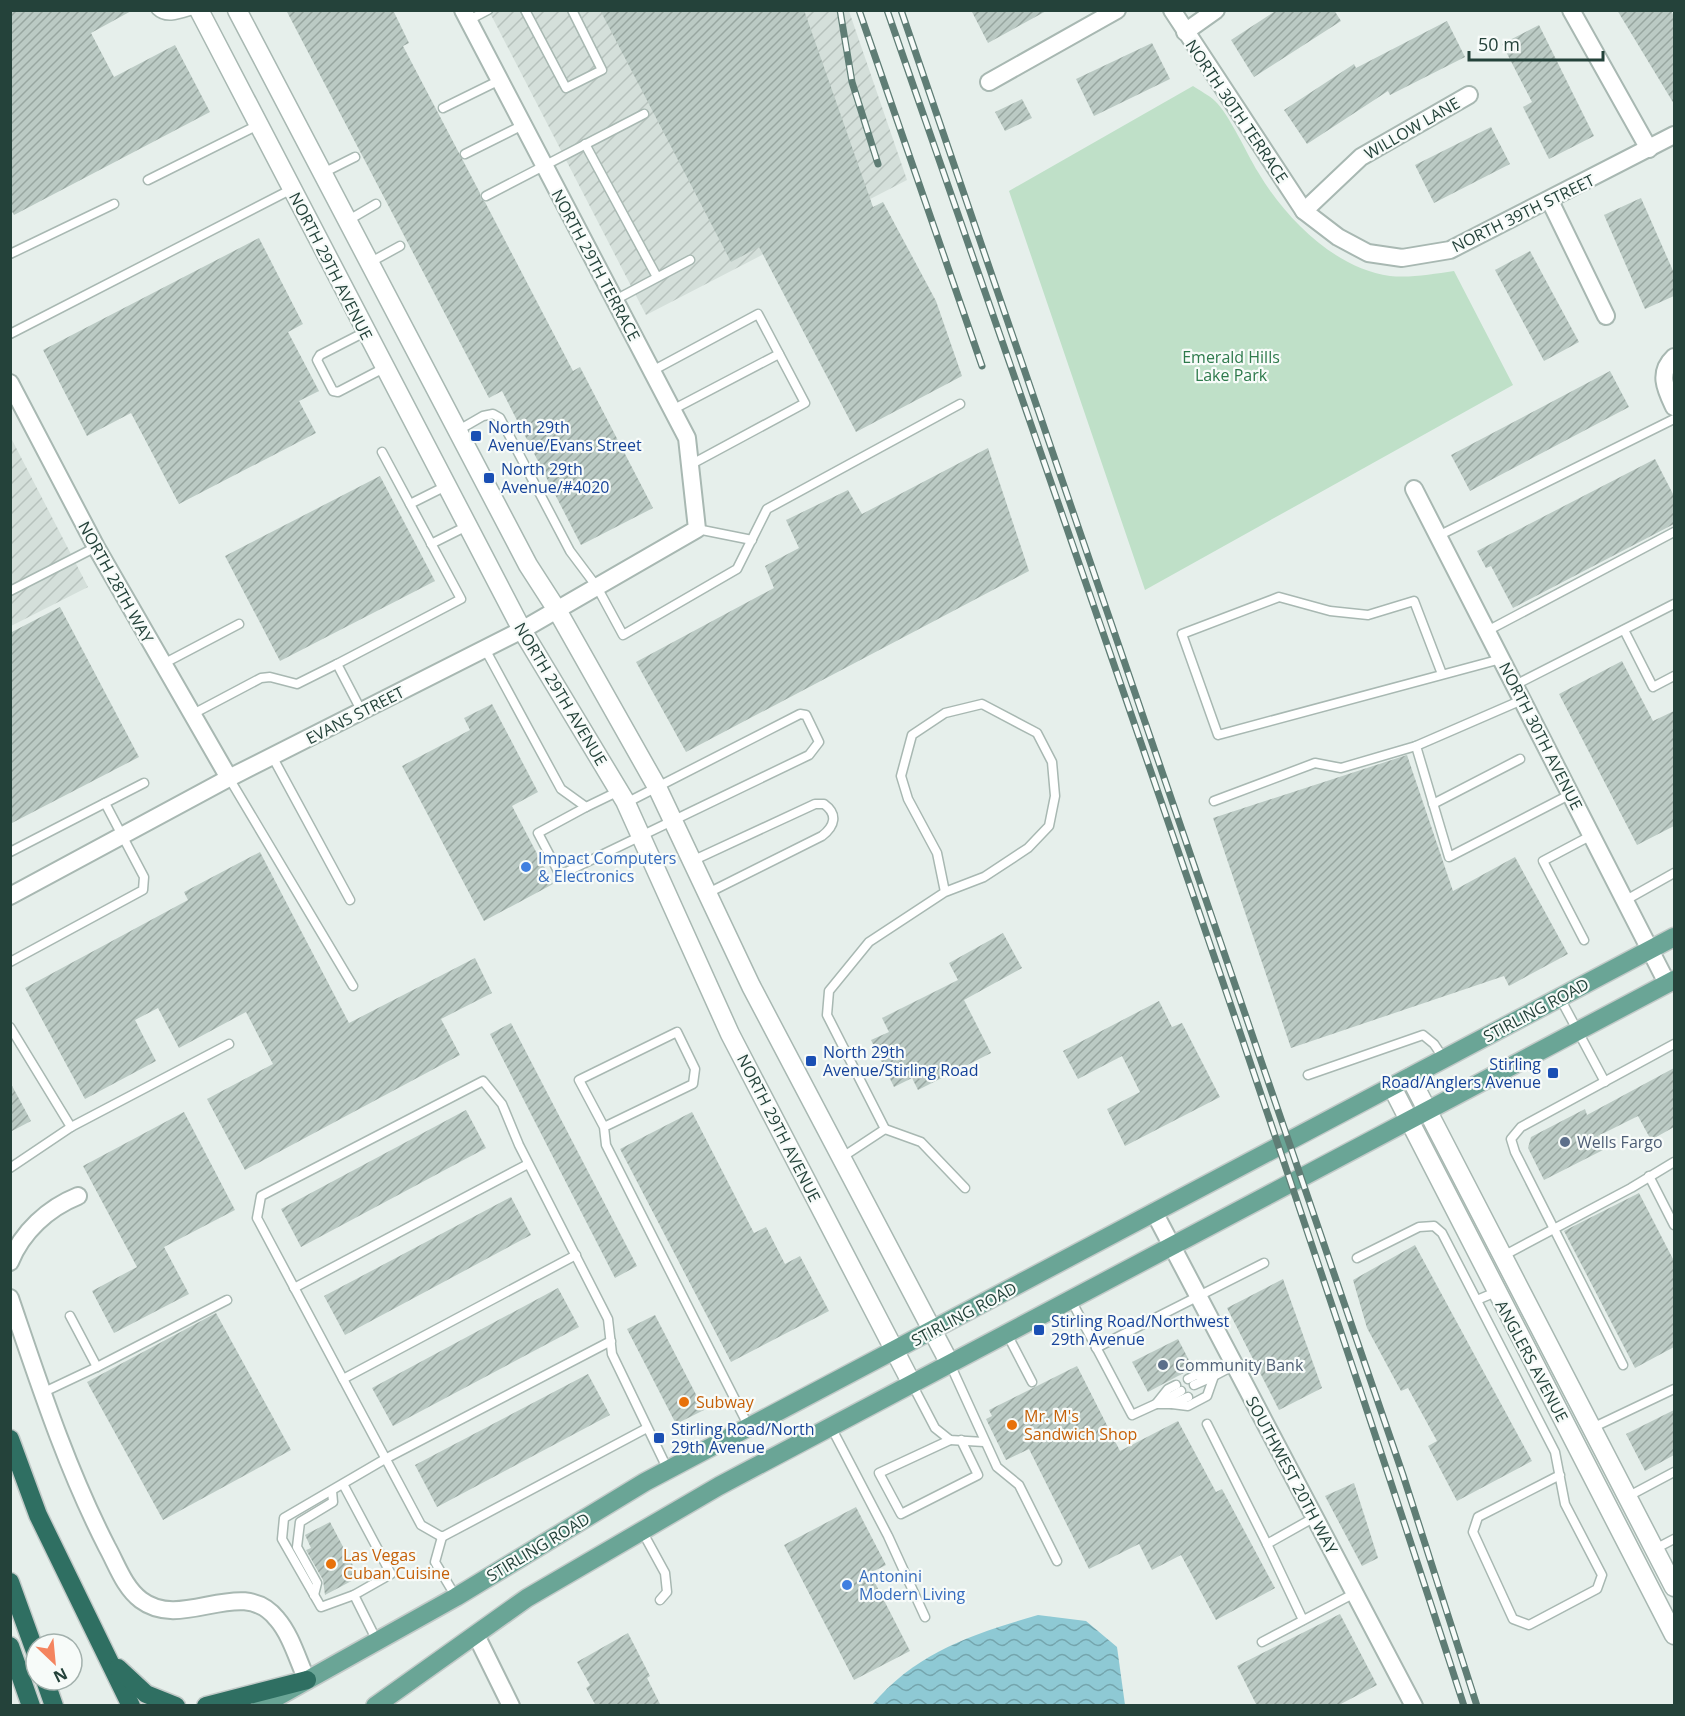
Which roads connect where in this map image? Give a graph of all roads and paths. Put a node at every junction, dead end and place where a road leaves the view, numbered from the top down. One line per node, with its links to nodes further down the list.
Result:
1 (156, 10): 2 (lane)
2 (193, 10)
3 (199, 10): 19 (street, NORTH 29TH AVENUE)
4 (237, 10): 27 (street, NORTH 29TH AVENUE)
5 (488, 10): 12 (lane)
6 (525, 10): 7 (lane)
7 (572, 10)
8 (1117, 10): 15 (street)
9 (1172, 10): 13 (street, NORTH 30TH TERRACE)
10 (1216, 10): 13 (street)
11 (1571, 10): 23 (street)
12 (466, 15): 14 (street, NORTH 29TH TERRACE)
13 (1185, 32): 34 (street, NORTH 30TH TERRACE)
14 (500, 80): 17 (lane); 20 (street, NORTH 29TH TERRACE)
15 (989, 82)
16 (1469, 95): 34 (street, WILLOW LANE)
17 (443, 108)
18 (645, 114): 22 (lane)
19 (258, 125): 28 (lane); 29 (street, NORTH 29TH AVENUE)
20 (523, 125): 24 (lane); 26 (street, NORTH 29TH TERRACE)
21 (1674, 135): 23 (street, NORTH 39TH STREET)
22 (585, 144): 26 (lane); 40 (lane)
23 (1649, 149): 31 (street, NORTH 39TH STREET)
24 (465, 154)
25 (355, 157): 27 (lane)
26 (544, 166): 30 (lane); 41 (street, NORTH 29TH TERRACE)
27 (322, 174): 35 (street, NORTH 29TH AVENUE)
28 (148, 180)
29 (292, 189): 43 (street, NORTH 29TH AVENUE); 44 (lane)
30 (486, 196)
31 (1550, 201): 34 (street, NORTH 39TH STREET); 42 (street)
32 (114, 204): 37 (lane)
33 (376, 204): 35 (lane)
34 (1304, 211)
35 (347, 220): 39 (street, NORTH 29TH AVENUE)
36 (400, 246): 39 (lane)
37 (10, 254)
38 (690, 260): 40 (lane)
39 (369, 263): 54 (street, NORTH 29TH AVENUE)
40 (657, 277): 41 (lane)
41 (615, 300): 48 (street, NORTH 29TH TERRACE)
42 (1606, 316)
43 (365, 332): 47 (street, NORTH 29TH AVENUE); 47 (lane)
44 (10, 334)
45 (779, 354): 48 (lane); 52 (lane); 56 (lane)
46 (1674, 357): 51 (street)
47 (384, 368): 57 (street, NORTH 29TH AVENUE)
48 (652, 371): 52 (street, NORTH 29TH TERRACE)
49 (12, 390): 66 (street, NORTH 28TH WAY)
50 (960, 404): 64 (lane)
51 (1674, 407)
52 (672, 410): 56 (street, NORTH 29TH TERRACE)
53 (1674, 419): 63 (lane)
54 (457, 431): 67 (lane); 70 (street, NORTH 29TH AVENUE)
55 (382, 452): 59 (lane)
56 (690, 465): 61 (street, NORTH 29TH TERRACE)
57 (446, 486): 59 (lane); 60 (street, NORTH 29TH AVENUE)
58 (1413, 489): 63 (street, NORTH 30TH AVENUE)
59 (410, 504): 65 (lane)
60 (467, 526): 65 (lane); 72 (street, NORTH 29TH AVENUE)
61 (697, 529): 64 (lane); 67 (street, EVANS STREET)
62 (1674, 532): 74 (lane)
63 (1438, 536): 74 (street, NORTH 30TH AVENUE)
64 (752, 540): 67 (lane)
65 (431, 544): 78 (lane)
66 (96, 547): 68 (lane); 77 (street, NORTH 28TH WAY)
67 (597, 587): 70 (street, EVANS STREET)
68 (10, 591)
69 (1674, 604): 73 (lane)
70 (557, 610): 72 (street, EVANS STREET); 89 (street, NORTH 29TH AVENUE)
71 (239, 624): 77 (lane)
72 (522, 630): 75 (street, EVANS STREET); 91 (street, NORTH 29TH AVENUE)
73 (1624, 630): 80 (lane); 81 (lane)
74 (1487, 631): 76 (street, NORTH 30TH AVENUE)
75 (485, 649): 82 (street, EVANS STREET); 95 (lane)
76 (1501, 659): 79 (lane); 81 (street, NORTH 30TH AVENUE)
77 (162, 664): 83 (street, NORTH 28TH WAY)
78 (338, 664): 82 (lane); 83 (lane)
79 (1442, 674): 79 (lane)
80 (1674, 676)
81 (1519, 692): 84 (lane); 90 (street, NORTH 30TH AVENUE)
82 (362, 712): 85 (street, EVANS STREET)
83 (190, 715): 87 (street, NORTH 28TH WAY)
84 (1416, 746): 92 (lane); 94 (lane)
85 (273, 756): 87 (street, EVANS STREET); 106 (lane)
86 (1520, 759): 94 (lane)
87 (229, 778): 99 (street, EVANS STREET); 113 (lane)
88 (144, 783): 93 (lane)
89 (657, 787): 91 (lane); 96 (street, NORTH 29TH AVENUE); 96 (lane)
90 (1571, 794): 94 (lane); 98 (street, NORTH 30TH AVENUE)
91 (623, 797): 95 (lane); 97 (street, NORTH 29TH AVENUE)
92 (1214, 801)
93 (105, 803): 99 (lane); 100 (lane)
94 (1433, 804)
95 (586, 807): 97 (lane)
96 (673, 820): 97 (lane); 101 (street, NORTH 29TH AVENUE)
97 (642, 835): 157 (street, NORTH 29TH AVENUE)
98 (1592, 835): 107 (street, NORTH 30TH AVENUE); 109 (lane)
99 (122, 836): 105 (street, EVANS STREET); 111 (lane)
100 (10, 852)
101 (692, 861): 104 (street, NORTH 29TH AVENUE); 104 (lane)
102 (1674, 873): 107 (lane)
103 (945, 892): 103 (lane); 128 (lane)
104 (708, 893): 129 (street, NORTH 29TH AVENUE)
105 (10, 896)
106 (350, 900)
107 (1626, 900): 110 (street, NORTH 30TH AVENUE)
108 (1674, 937): 110 (main road, STIRLING ROAD)
109 (1584, 940)
110 (1651, 949): 112 (street, NORTH 30TH AVENUE); 114 (main road, STIRLING ROAD)
111 (10, 962)
112 (1671, 981): 116 (main road)
113 (353, 986)
114 (1560, 998): 116 (lane); 119 (main road, STIRLING ROAD)
115 (10, 1027): 126 (lane)
116 (1578, 1031): 122 (lane); 124 (main road)
117 (229, 1044): 126 (lane)
118 (1674, 1044): 122 (lane)
119 (1444, 1059): 120 (lane); 121 (main road, STIRLING ROAD)
120 (1308, 1075)
121 (1410, 1077): 123 (main road, STIRLING ROAD); 124 (street, ANGLERS AVENUE)
122 (1605, 1082): 138 (lane)
123 (1392, 1087): 125 (street, ANGLERS AVENUE); 136 (main road, STIRLING ROAD)
124 (1427, 1111): 125 (main road); 141 (street, ANGLERS AVENUE)
125 (1409, 1121): 139 (main road); 146 (street, ANGLERS AVENUE)
126 (71, 1127): 132 (lane)
127 (604, 1127): 127 (lane); 172 (lane)
128 (885, 1129): 129 (lane); 134 (lane)
129 (841, 1159): 153 (street, NORTH 29TH AVENUE)
130 (1674, 1162): 133 (lane)
131 (528, 1164): 140 (lane); 145 (lane); 145 (lane)
132 (10, 1168)
133 (1648, 1176): 137 (lane); 138 (lane)
134 (965, 1188)
135 (78, 1196): 143 (street)
136 (1154, 1212): 139 (street, SOUTHWEST 20TH WAY); 153 (main road, STIRLING ROAD)
137 (1674, 1225)
138 (1554, 1228): 141 (lane); 160 (lane)
139 (1173, 1247): 147 (street, SOUTHWEST 20TH WAY); 150 (main road)
140 (576, 1255): 155 (lane); 163 (lane)
141 (1503, 1256): 175 (street, ANGLERS AVENUE)
142 (1357, 1258): 151 (lane)
143 (10, 1262)
144 (1264, 1263): 147 (lane)
145 (294, 1288): 163 (lane)
146 (1497, 1293): 151 (lane); 189 (street, ANGLERS AVENUE)
147 (1198, 1296): 156 (lane); 159 (street, SOUTHWEST 20TH WAY)
148 (10, 1298): 168 (street)
149 (227, 1300): 161 (lane)
150 (1071, 1300): 154 (main road); 156 (lane)
151 (1477, 1300): 183 (lane)
152 (70, 1316): 161 (lane)
153 (932, 1331): 157 (main road, STIRLING ROAD); 158 (street, NORTH 29TH AVENUE)
154 (1006, 1334): 158 (main road); 164 (lane)
155 (610, 1341): 174 (lane); 180 (lane)
156 (1096, 1348): 169 (lane)
157 (894, 1351): 165 (street, NORTH 29TH AVENUE); 172 (main road, STIRLING ROAD)
158 (950, 1364): 165 (main road); 179 (lane)
159 (1235, 1365): 162 (lane); 187 (street, SOUTHWEST 20TH WAY)
160 (1623, 1365)
161 (97, 1367): 168 (lane)
162 (1214, 1376): 166 (lane); 170 (lane)
163 (343, 1379): 180 (lane)
164 (1032, 1382)
165 (912, 1384): 173 (main road); 177 (lane)
166 (1194, 1385)
167 (1674, 1389): 175 (lane)
168 (42, 1393): 211 (street)
169 (1156, 1404): 170 (lane); 170 (lane)
170 (1172, 1404)
171 (1207, 1424): 192 (lane)
172 (749, 1427): 181 (main road, STIRLING ROAD)
173 (831, 1427): 188 (main road); 202 (lane)
174 (647, 1428): 181 (lane); 190 (lane)
175 (1592, 1428): 186 (street, ANGLERS AVENUE)
176 (10, 1439): 210 (highway)
177 (950, 1440): 178 (lane); 178 (lane)
178 (961, 1440): 179 (lane)
179 (984, 1442): 194 (lane)
180 (386, 1459): 184 (lane); 190 (lane)
181 (668, 1470): 200 (main road, STIRLING ROAD)
182 (1674, 1472): 186 (lane)
183 (1560, 1475): 183 (lane)
184 (343, 1484): 185 (lane); 199 (lane)
185 (332, 1491): 198 (lane); 198 (lane)
186 (1627, 1497): 193 (street, ANGLERS AVENUE)
187 (1314, 1517): 192 (lane); 197 (street, SOUTHWEST 20TH WAY)
188 (641, 1530): 201 (lane); 205 (main road)
189 (1622, 1533): 193 (street); 206 (street, ANGLERS AVENUE)
190 (442, 1537): 200 (lane)
191 (1674, 1539): 193 (lane)
192 (1267, 1544): 203 (lane)
193 (1655, 1549): 196 (street, ANGLERS AVENUE)
194 (1057, 1561)
195 (10, 1582): 204 (highway)
196 (1673, 1582)
197 (1355, 1593): 203 (lane); 221 (street, SOUTHWEST 20TH WAY)
198 (314, 1595): 199 (lane)
199 (354, 1595): 207 (lane)
200 (456, 1597): 207 (main road, STIRLING ROAD)
201 (660, 1599)
202 (925, 1617)
203 (1303, 1620): 208 (lane)
204 (28, 1632)
205 (476, 1635): 212 (main road); 220 (street)
206 (1674, 1635)
207 (378, 1641): 211 (main road, STIRLING ROAD)
208 (1262, 1642)
209 (10, 1646): 213 (highway)
210 (101, 1646): 214 (highway); 215 (highway)
211 (307, 1680): 216 (highway); 217 (main road, STIRLING ROAD)
212 (401, 1688): 218 (main road); 219 (lane)
213 (31, 1706)
214 (131, 1706)
215 (176, 1706)
216 (206, 1706)
217 (261, 1706)
218 (375, 1706)
219 (394, 1706)
220 (511, 1706)
221 (1414, 1706)

